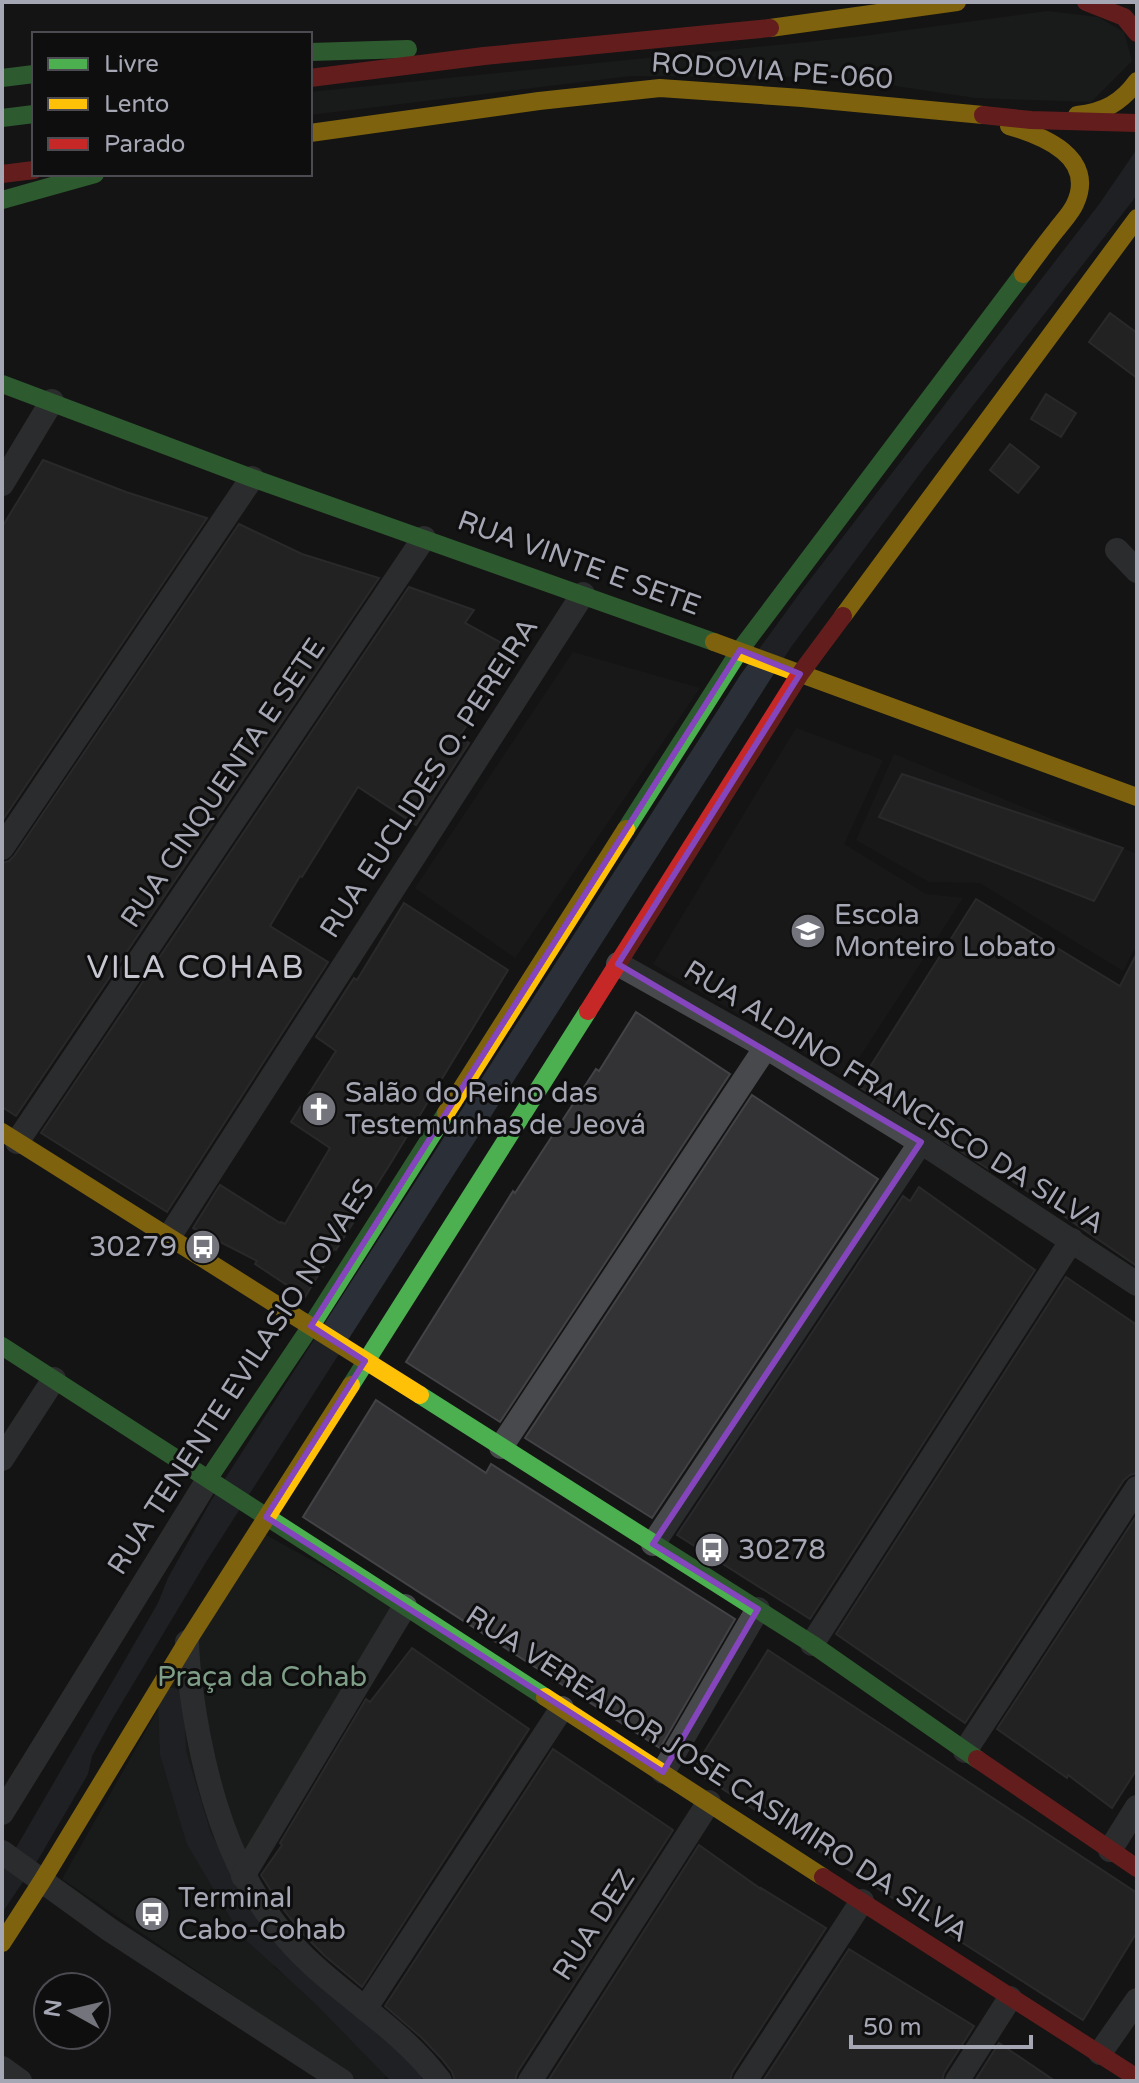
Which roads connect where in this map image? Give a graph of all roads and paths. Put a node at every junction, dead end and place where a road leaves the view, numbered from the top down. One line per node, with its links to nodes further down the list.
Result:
1 (957, 2): 5 (main road, RODOVIA PE-060)
2 (1086, 2): 3 (main road)
3 (1137, 33)
4 (312, 52): 5 (main road)
5 (484, 56): 8 (main road, RODOVIA PE-060)
6 (32, 74): 7 (main road)
7 (2, 78)
8 (312, 78)
9 (1137, 81): 13 (main road)
10 (32, 114): 12 (main road)
11 (967, 114): 13 (main road, RODOVIA PE-060); 15 (main road, RODOVIA PE-060); 29 (main road, RUA TENENTE EVILASIO NOVAES)
12 (2, 118)
13 (1031, 120): 14 (main road, RODOVIA PE-060)
14 (1137, 123)
15 (312, 133)
16 (32, 170): 17 (main road)
17 (2, 174)
18 (88, 176): 19 (main road)
19 (2, 200)
20 (1137, 218): 30 (main road)
21 (2, 384): 22 (main road, RUA VINTE E SETE)
22 (52, 401): 23 (main road, RUA VINTE E SETE); 24 (street)
23 (252, 478): 25 (main road, RUA VINTE E SETE); 32 (street)
24 (2, 484)
25 (424, 538): 28 (main road, RUA VINTE E SETE); 35 (street, RUA CINQUENTA E SETE)
26 (1117, 550): 27 (street)
27 (1137, 571)
28 (583, 594): 29 (main road, RUA VINTE E SETE); 37 (street, RUA EUCLIDES O. PEREIRA)
29 (744, 652): 30 (main road, RUA VINTE E SETE); 40 (main road, RUA TENENTE EVILASIO NOVAES)
30 (791, 671): 31 (main road, RUA VINTE E SETE); 33 (main road)
31 (1137, 797)
32 (2, 848)
33 (618, 964): 34 (street, RUA ALDINO FRANCISCO DA SILVA); 42 (main road)
34 (766, 1047): 36 (street, RUA ALDINO FRANCISCO DA SILVA); 44 (street)
35 (10, 1137): 37 (main road)
36 (921, 1142): 38 (street, RUA ALDINO FRANCISCO DA SILVA); 49 (street)
37 (169, 1237): 40 (main road)
38 (1072, 1240): 39 (street, RUA ALDINO FRANCISCO DA SILVA); 53 (street)
39 (1137, 1284)
40 (314, 1327): 42 (main road); 46 (main road, RUA TENENTE EVILASIO NOVAES)
41 (2, 1346): 43 (main road, RUA VEREADOR JOSE CASIMIRO DA SILVA)
42 (365, 1361): 44 (main road); 48 (main road)
43 (54, 1379): 45 (street); 46 (main road, RUA VEREADOR JOSE CASIMIRO DA SILVA)
44 (501, 1447): 49 (main road)
45 (2, 1459)
46 (214, 1481): 48 (main road, RUA VEREADOR JOSE CASIMIRO DA SILVA); 59 (street, RUA TENENTE EVILASIO NOVAES)
47 (1137, 1488): 55 (street)
48 (266, 1517): 50 (main road, RUA VEREADOR JOSE CASIMIRO DA SILVA); 52 (main road)
49 (653, 1544): 51 (main road)
50 (405, 1606): 54 (main road, RUA VEREADOR JOSE CASIMIRO DA SILVA); 63 (street)
51 (758, 1609): 53 (main road); 56 (street)
52 (187, 1642): 63 (street); 64 (main road)
53 (812, 1644): 55 (main road)
54 (562, 1708): 56 (main road, RUA VEREADOR JOSE CASIMIRO DA SILVA); 69 (street)
55 (965, 1751): 60 (main road)
56 (663, 1772): 57 (main road, RUA VEREADOR JOSE CASIMIRO DA SILVA)
57 (709, 1802): 65 (main road, RUA VEREADOR JOSE CASIMIRO DA SILVA); 76 (street, RUA DEZ)
58 (1137, 1807): 60 (street)
59 (2, 1813)
60 (1110, 1850): 62 (main road)
61 (5, 1854): 64 (street)
62 (1137, 1868)
63 (243, 1876): 69 (street)
64 (37, 1877): 66 (main road); 74 (street)
65 (862, 1901): 67 (main road, RUA VEREADOR JOSE CASIMIRO DA SILVA); 77 (street)
66 (2, 1943)
67 (1010, 1998): 70 (main road, RUA VEREADOR JOSE CASIMIRO DA SILVA); 78 (street)
68 (1137, 2000): 70 (street)
69 (365, 2009): 75 (street)
70 (1100, 2053): 72 (main road, RUA VEREADOR JOSE CASIMIRO DA SILVA)
71 (2, 2068): 73 (street)
72 (1137, 2078)
73 (20, 2081)
74 (342, 2081)
75 (440, 2081)
76 (530, 2081)
77 (745, 2081)
78 (957, 2081)

